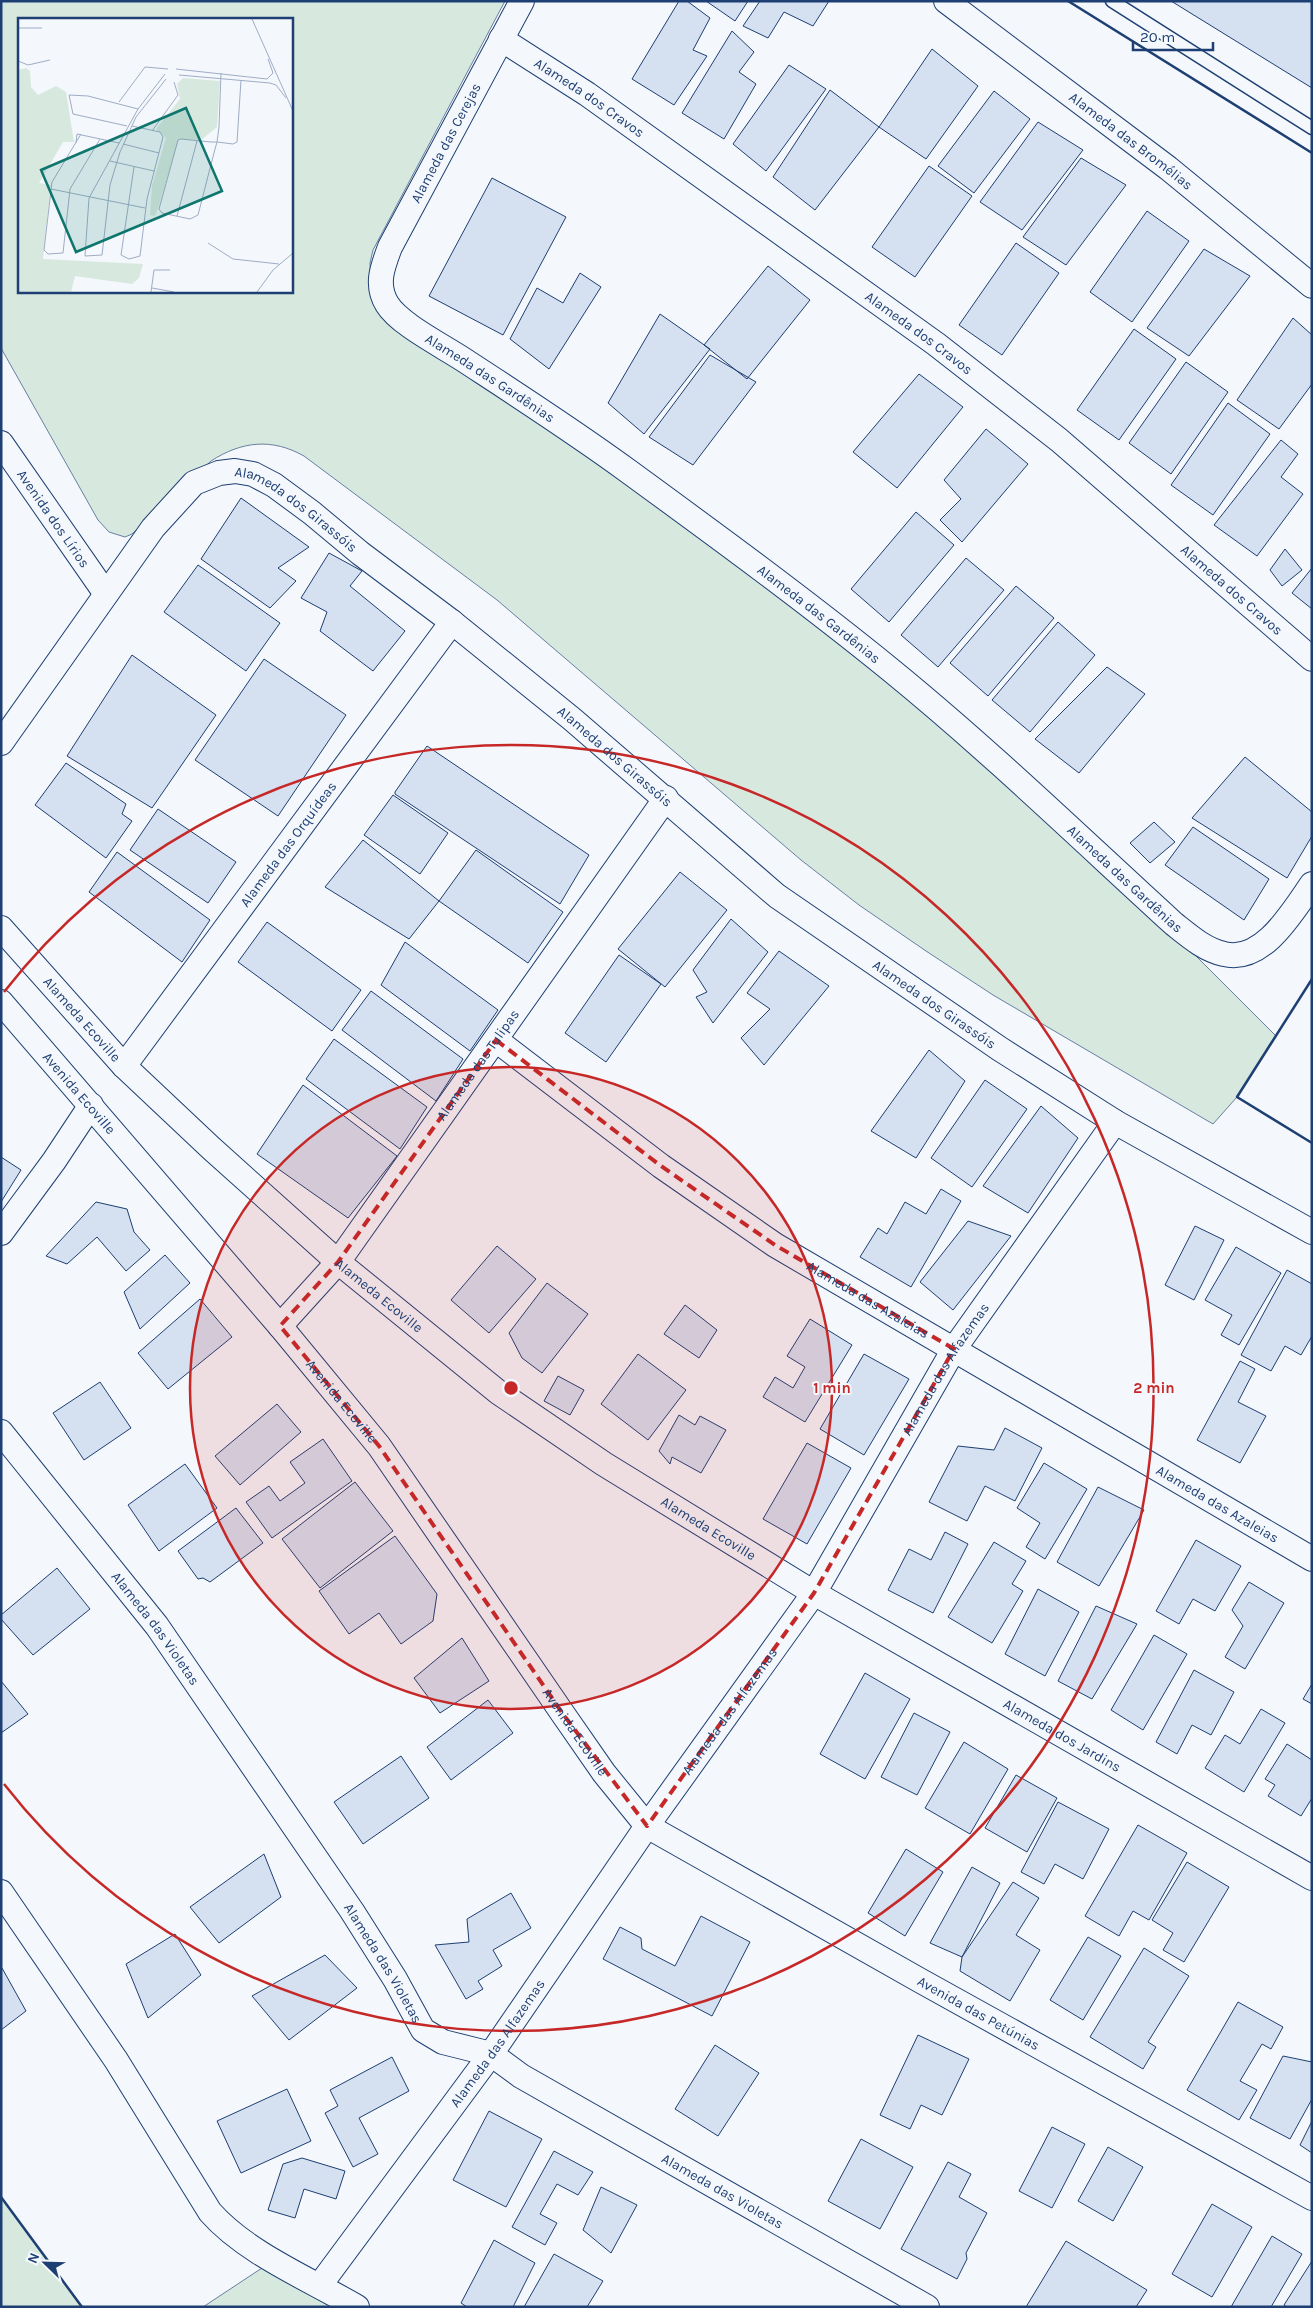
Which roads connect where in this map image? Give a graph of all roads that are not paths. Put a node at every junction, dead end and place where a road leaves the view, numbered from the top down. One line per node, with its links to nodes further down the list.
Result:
1 (522, 1): 4 (street, Alameda das Cerejas)
2 (946, 1): 6 (street, Alameda das Bromélias)
3 (1112, 1): 5 (lane)
4 (501, 39): 7 (street, Alameda das Cerejas); 11 (street, Alameda dos Cravos)
5 (1312, 128)
6 (1312, 286)
7 (381, 289): 14 (street, Alameda das Gardênias)
8 (1, 443): 9 (street, Avenida dos Lírios)
9 (106, 594): 10 (street, Alameda dos Girassóis); 12 (street, Alameda dos Girassóis)
10 (452, 622): 13 (street, Alameda dos Girassóis); 18 (street, Alameda das Orquídeas)
11 (1312, 660)
12 (1, 743)
13 (666, 798): 17 (street, Alameda das Tulipas); 20 (street, Alameda dos Girassóis)
14 (1312, 884)
15 (1, 928): 18 (street, Alameda Ecoville)
16 (1, 1002): 19 (street, Avenida Ecoville)
17 (496, 1040): 23 (street, Alameda das Tulipas); 25 (street, Alameda das Azaleias)
18 (124, 1066): 23 (street, Alameda Ecoville)
19 (91, 1105): 22 (street); 24 (street, Avenida Ecoville)
20 (1115, 1122): 21 (street, Alameda dos Girassóis); 25 (street, Alameda das Alfazemas)
21 (1312, 1232)
22 (1, 1233)
23 (338, 1262): 24 (street, Alameda das Tulipas); 28 (street, Alameda Ecoville)
24 (280, 1326): 29 (street, Avenida Ecoville)
25 (954, 1349): 27 (street, Alameda das Azaleias); 28 (street, Alameda das Alfazemas)
26 (1, 1432): 32 (street, Alameda das Violetas)
27 (1312, 1559)
28 (814, 1592): 29 (street, Alameda das Alfazemas); 30 (street, Alameda dos Jardins)
29 (647, 1826): 32 (street, Alameda das Alfazemas); 33 (street, Avenida das Petúnias)
30 (1312, 1878)
31 (1, 1892): 34 (street)
32 (490, 2054): 34 (street, Alameda das Alfazemas); 36 (street, Alameda das Violetas)
33 (1312, 2198)
34 (320, 2285): 35 (street)
35 (357, 2307)
36 (927, 2307)

